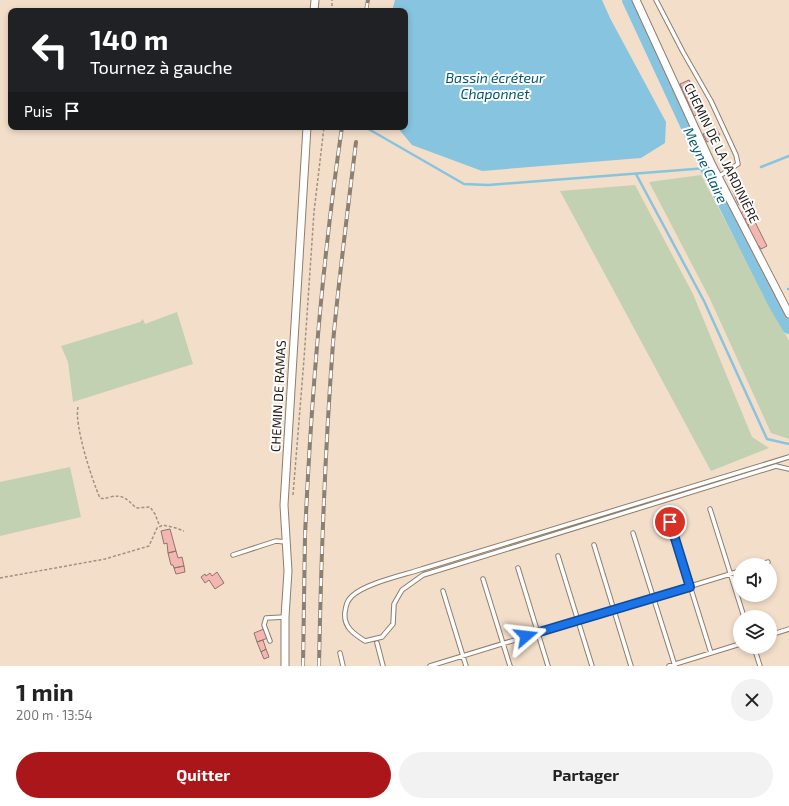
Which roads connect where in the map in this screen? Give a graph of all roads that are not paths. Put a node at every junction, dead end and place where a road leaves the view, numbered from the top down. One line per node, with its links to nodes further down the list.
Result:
1 (636, 0): 4 (street, CHEMIN DE LA JARDINIÈRE)
2 (656, 0): 4 (lane)
3 (307, 130): 11 (street, CHEMIN DE RAMAS)
4 (718, 177): 5 (street, CHEMIN DE LA JARDINIÈRE)
5 (789, 314)
6 (789, 457): 7 (lane)
7 (789, 469)
8 (710, 509): 17 (lane)
9 (670, 522): 19 (lane)
10 (633, 533): 21 (lane)
11 (286, 542): 13 (lane); 24 (street, CHEMIN DE RAMAS)
12 (594, 545): 22 (lane)
13 (233, 555)
14 (558, 556): 25 (lane)
15 (518, 568): 27 (lane)
16 (733, 573): 17 (lane)
17 (730, 574): 19 (lane); 23 (lane)
18 (483, 579): 31 (lane)
19 (690, 587): 21 (lane); 34 (lane)
20 (443, 591): 36 (lane)
21 (654, 598): 22 (lane); 37 (lane)
22 (614, 610): 25 (lane); 46 (lane)
23 (742, 610)
24 (285, 617): 29 (lane); 38 (street, CHEMIN DE RAMAS)
25 (578, 621): 27 (lane); 45 (lane)
26 (789, 629): 28 (lane)
27 (538, 633): 31 (lane); 44 (lane)
28 (777, 633)
29 (270, 641)
30 (377, 643): 40 (lane)
31 (503, 644): 36 (lane); 43 (lane)
32 (733, 646): 34 (lane)
33 (340, 653): 39 (lane)
34 (711, 653): 37 (lane)
35 (756, 654): 48 (lane)
36 (463, 656): 41 (lane); 42 (lane)
37 (675, 665): 47 (lane)
38 (285, 666)
39 (343, 666)
40 (383, 666)
41 (430, 666)
42 (466, 666)
43 (510, 666)
44 (548, 666)
45 (592, 666)
46 (631, 666)
47 (669, 666)
48 (760, 666)

